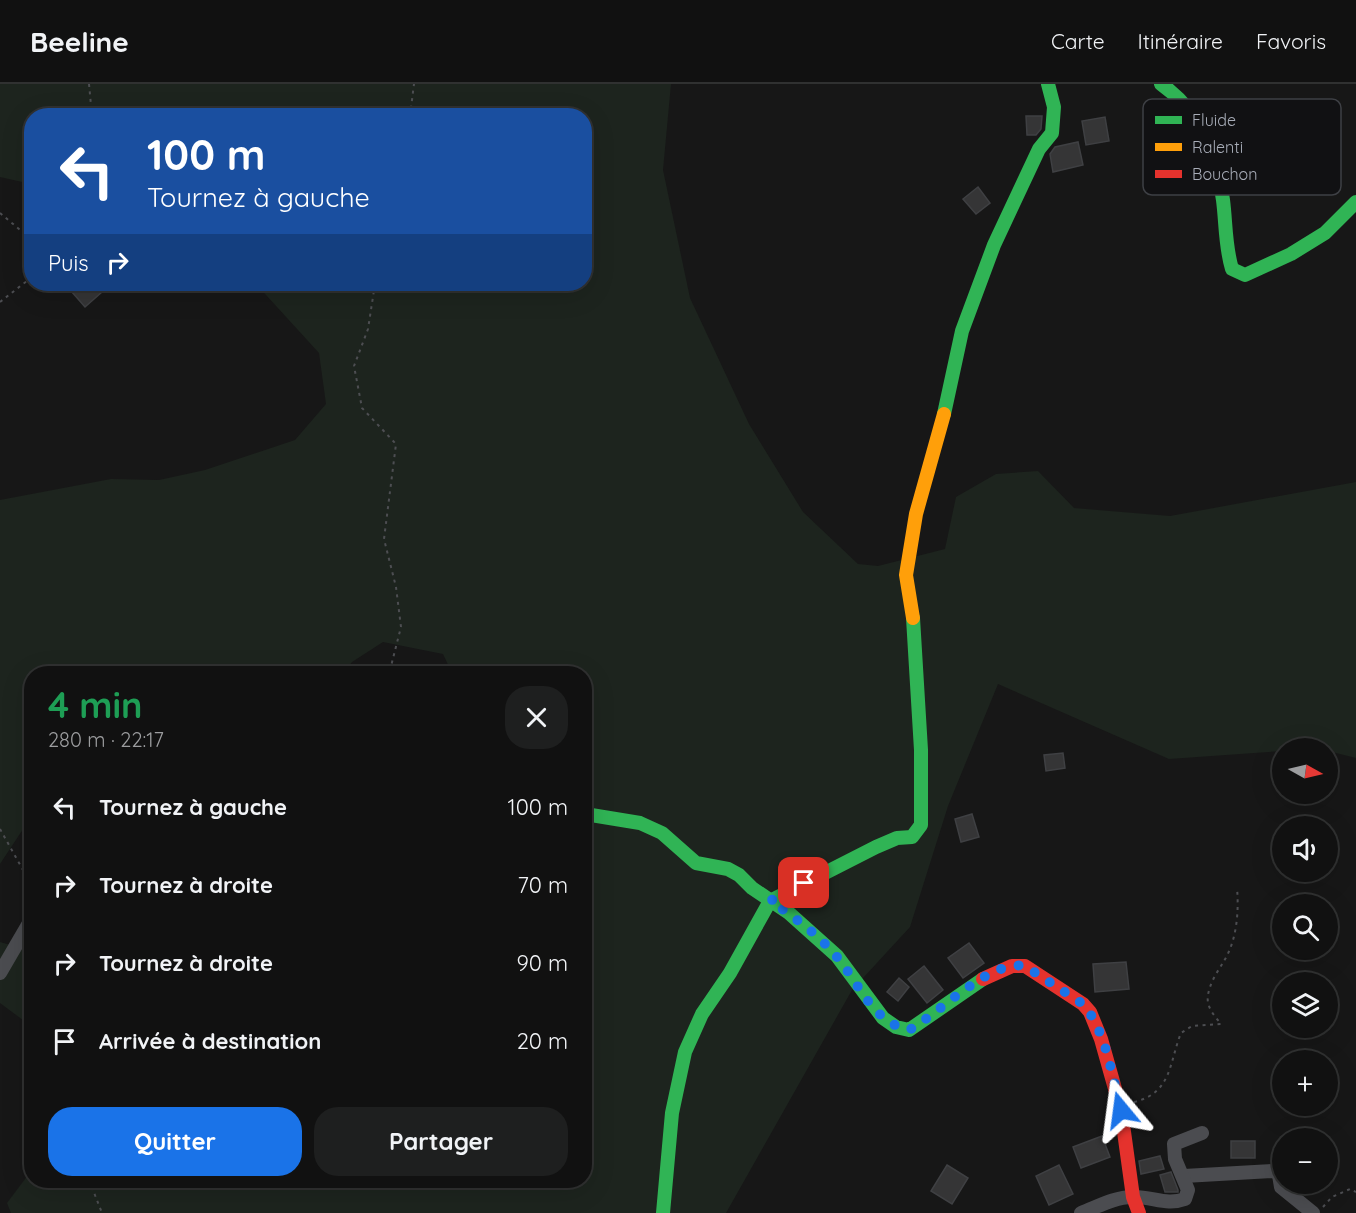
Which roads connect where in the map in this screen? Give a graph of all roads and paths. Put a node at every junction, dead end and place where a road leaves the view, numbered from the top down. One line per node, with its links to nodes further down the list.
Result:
1 (89, 84): 6 (path)
2 (414, 84): 7 (path)
3 (1048, 84): 20 (street)
4 (1161, 84): 5 (street)
5 (1177, 99)
6 (91, 108)
7 (411, 108)
8 (1221, 195): 9 (street)
9 (1356, 202)
10 (0, 213): 11 (path)
11 (24, 233)
12 (24, 283): 14 (path)
13 (374, 291): 15 (path)
14 (0, 302)
15 (391, 666)
16 (592, 815): 20 (street)
17 (0, 829): 18 (path)
18 (24, 872)
19 (1237, 888): 23 (path)
20 (770, 901): 23 (street); 30 (street)
21 (24, 932): 22 (street)
22 (0, 973)
23 (1121, 1110): 28 (street)
24 (1202, 1133): 25 (street)
25 (1184, 1176): 28 (street); 33 (street)
26 (92, 1188): 29 (path)
27 (1356, 1192): 33 (path)
28 (1133, 1197): 31 (street); 32 (street)
29 (102, 1213)
30 (663, 1213)
31 (1081, 1213)
32 (1139, 1213)
33 (1315, 1213)

